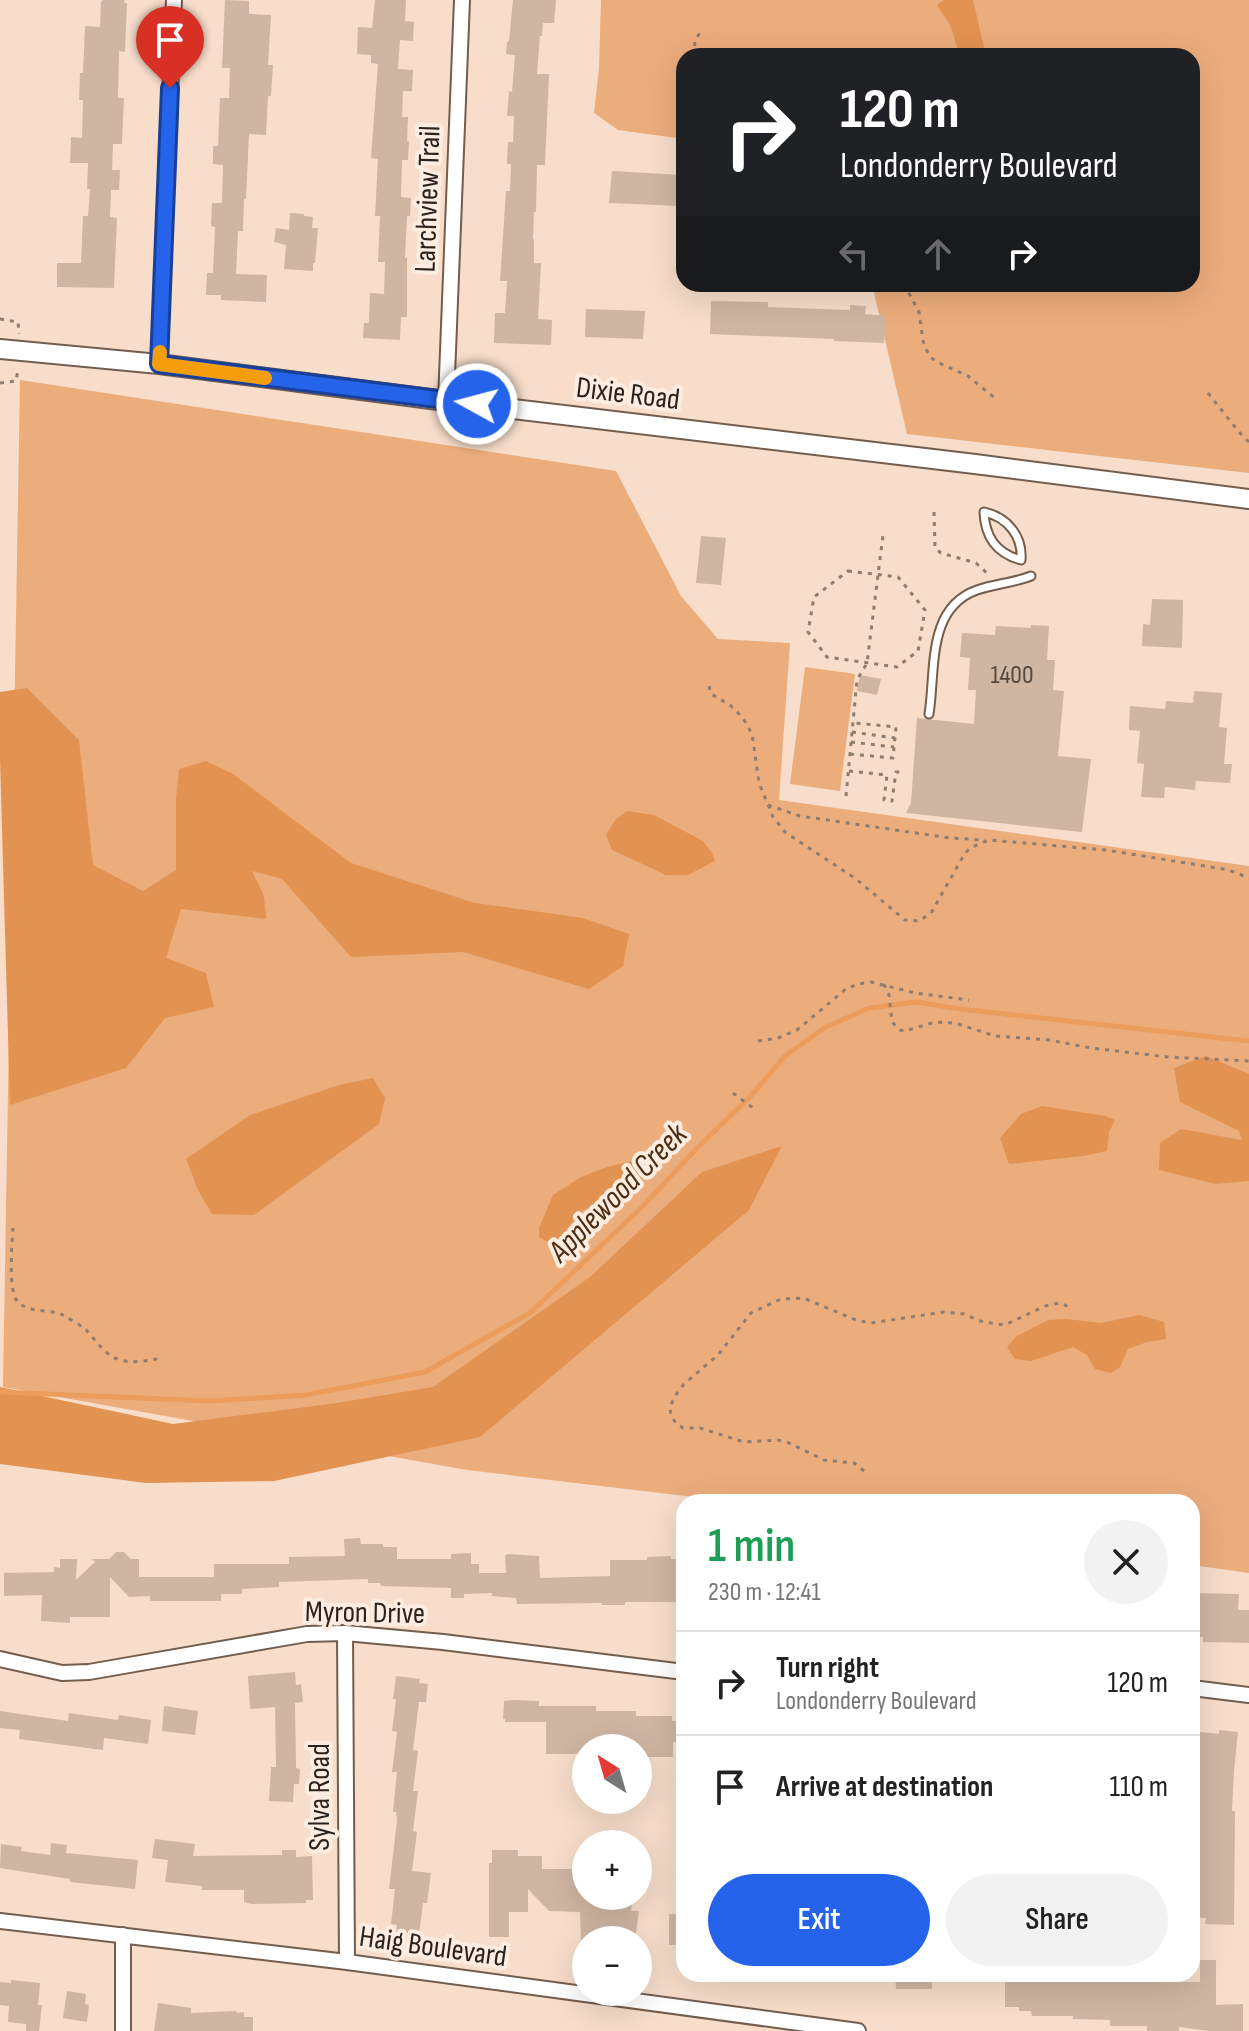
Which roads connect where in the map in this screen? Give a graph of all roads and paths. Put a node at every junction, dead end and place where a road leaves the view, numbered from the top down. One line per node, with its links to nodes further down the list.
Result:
1 (174, 0): 9 (street)
2 (462, 0): 13 (street, Larchview Trail)
3 (702, 30): 4 (path)
4 (694, 48)
5 (908, 292): 12 (path)
6 (0, 319): 8 (path)
7 (0, 349): 8 (main road, Dixie Road)
8 (21, 351): 9 (main road, Dixie Road); 10 (path)
9 (159, 364): 13 (main road, Dixie Road)
10 (0, 383)
11 (1208, 393): 14 (path)
12 (996, 399)
13 (446, 401): 15 (main road, Dixie Road)
14 (1249, 442)
15 (1249, 499)
16 (934, 512): 21 (path)
17 (984, 512): 17 (lane)
18 (883, 535): 19 (path)
19 (878, 574): 22 (path); 22 (path); 22 (path)
20 (1031, 576): 21 (lane)
21 (1000, 585): 24 (lane)
22 (867, 663): 25 (path)
23 (709, 686): 34 (path)
24 (929, 714)
25 (853, 723): 26 (path); 27 (path)
26 (852, 732): 27 (path); 28 (path)
27 (895, 738): 29 (path)
28 (851, 742): 29 (path); 30 (path)
29 (894, 747): 30 (path)
30 (850, 754): 31 (path)
31 (849, 771): 32 (path); 33 (path)
32 (902, 772)
33 (846, 796)
34 (768, 805): 35 (path); 35 (path)
35 (989, 840): 36 (path)
36 (1249, 878)
37 (884, 984): 38 (path); 39 (path); 40 (path)
38 (969, 1000)
39 (758, 1041)
40 (1249, 1061)
41 (733, 1093): 42 (path)
42 (753, 1108)
43 (13, 1228): 45 (path)
44 (1073, 1308): 46 (path)
45 (163, 1358)
46 (864, 1471)
47 (345, 1633): 48 (street, Myron Drive); 49 (street, Myron Drive); 54 (street, Sylva Road)
48 (0, 1659)
49 (676, 1671)
50 (1200, 1689): 51 (street)
51 (1249, 1695)
52 (0, 1921): 53 (street, Haig Boulevard)
53 (123, 1935): 54 (street, Haig Boulevard); 55 (street)
54 (347, 1962): 56 (street, Haig Boulevard)
55 (123, 2031)
56 (858, 2031)

